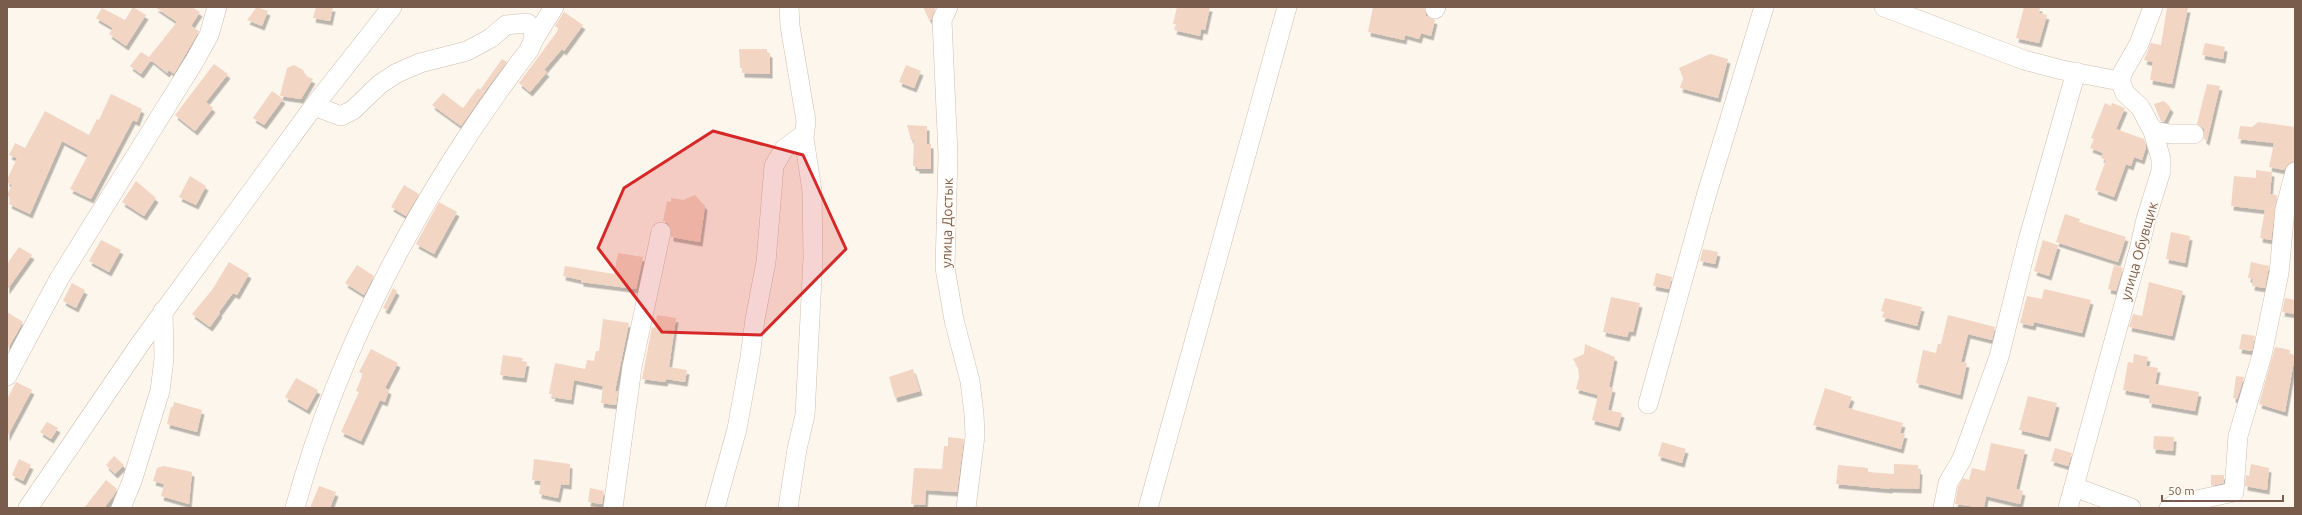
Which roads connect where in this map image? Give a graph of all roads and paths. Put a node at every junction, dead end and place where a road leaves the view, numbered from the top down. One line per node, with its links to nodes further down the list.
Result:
1 (217, 7): 22 (street)
2 (392, 7): 14 (street)
3 (789, 7): 17 (street)
4 (948, 7): 31 (street, улица Достык)
5 (1287, 7): 32 (street)
6 (1764, 7): 23 (street)
7 (1884, 7): 12 (street)
8 (2153, 7): 13 (street)
9 (553, 10): 10 (street); 11 (street)
10 (521, 22): 11 (street); 14 (street)
11 (534, 39): 27 (street)
12 (2076, 72): 13 (street); 33 (street)
13 (2120, 81): 15 (street, улица Обувщик)
14 (314, 106): 21 (street)
15 (2153, 131): 16 (street); 24 (street, улица Обувщик)
16 (2194, 134)
17 (804, 138): 29 (street); 30 (street)
18 (2295, 172): 19 (street)
19 (2289, 226): 36 (street)
20 (661, 232): 28 (street)
21 (163, 311): 25 (street); 26 (street)
22 (7, 376)
23 (1648, 404)
24 (2074, 487): 34 (street, улица Обувщик); 35 (street)
25 (28, 508)
26 (121, 508)
27 (295, 508)
28 (613, 508)
29 (715, 508)
30 (788, 508)
31 (966, 508)
32 (1148, 508)
33 (1943, 508)
34 (2068, 508)
35 (2132, 508)
36 (2169, 508)

